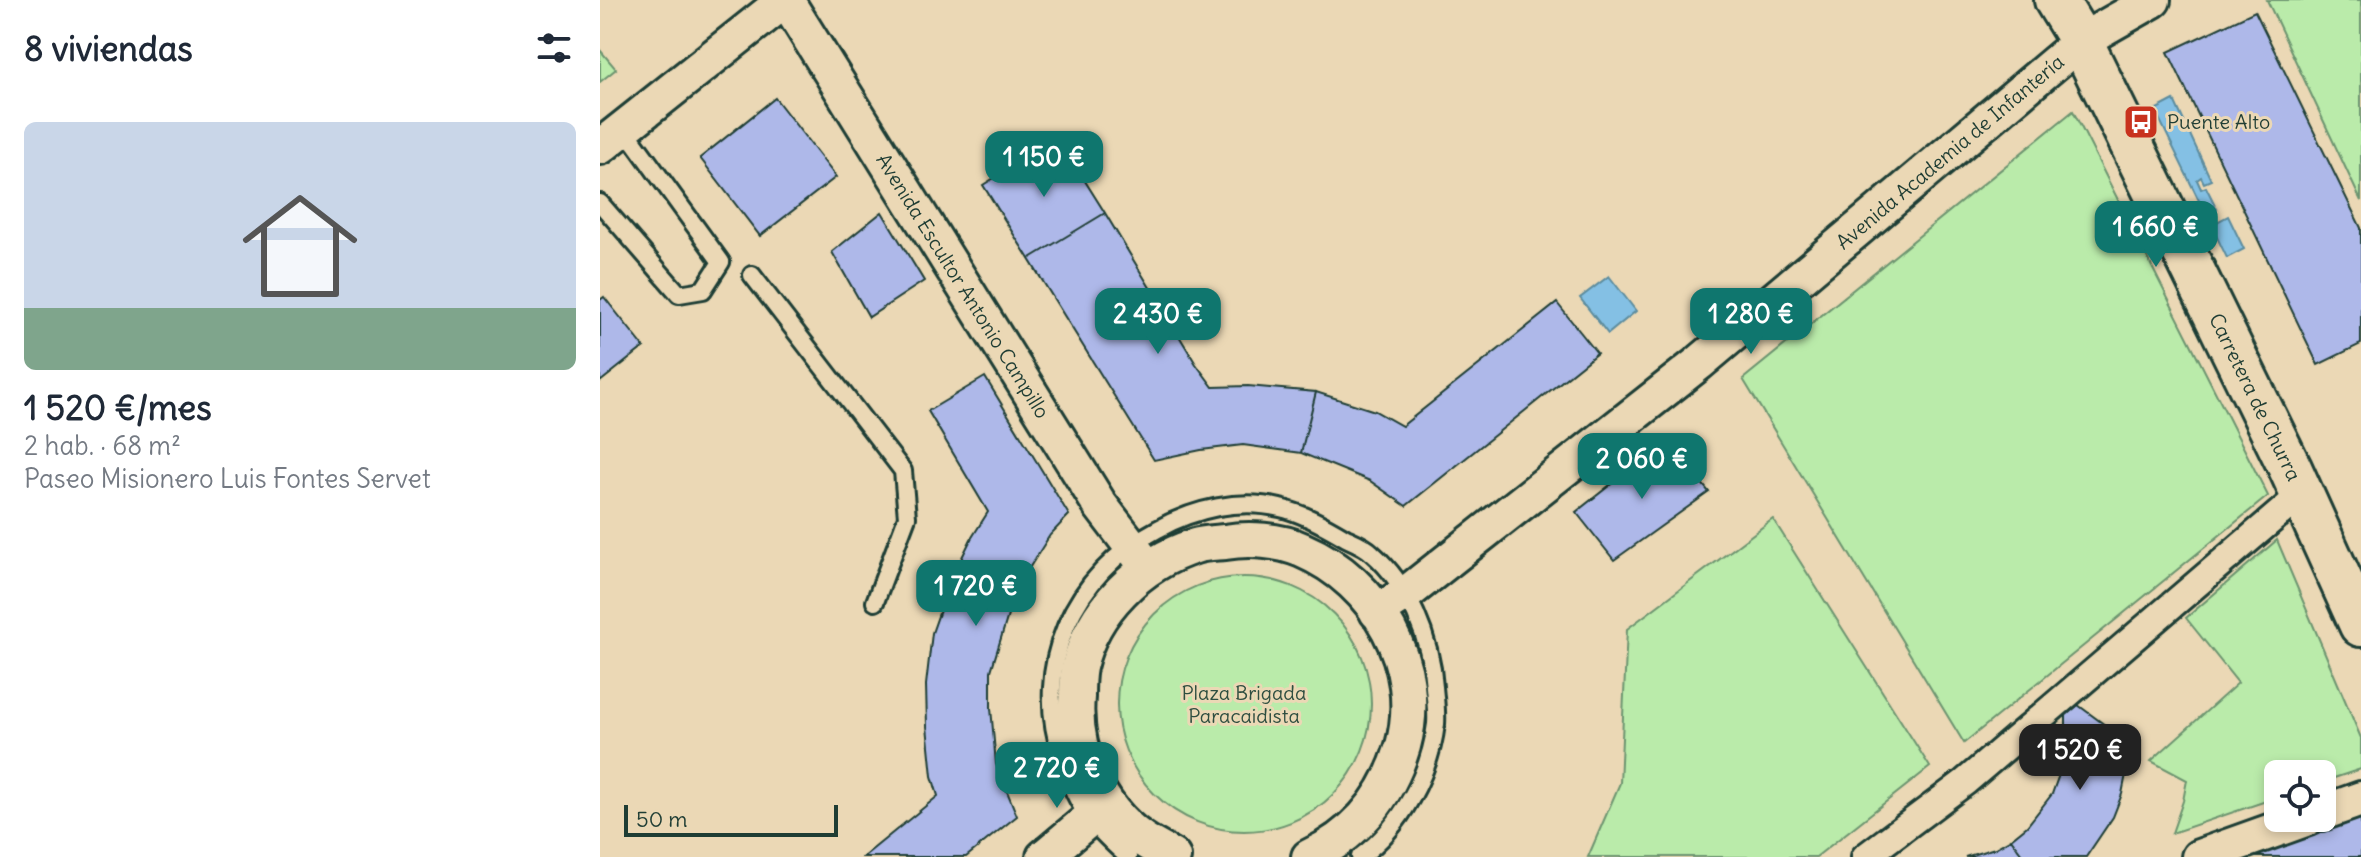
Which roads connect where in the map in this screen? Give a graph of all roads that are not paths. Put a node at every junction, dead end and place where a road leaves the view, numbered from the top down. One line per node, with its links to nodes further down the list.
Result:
1 (785, 0): 5 (street); 9 (street, Avenida Escultor Antonio Campillo)
2 (2056, 0): 4 (street, Carretera de Churra)
3 (2153, 0): 4 (street, Avenida Academia de Infantería)
4 (2081, 41): 8 (street, Carretera de Churra); 10 (street, Avenida Academia de Infantería)
5 (612, 138): 6 (lane)
6 (600, 203)
7 (752, 275): 11 (lane)
8 (2302, 494): 13 (street, Carretera de Churra); 22 (street)
9 (1140, 556): 10 (lane); 12 (street); 16 (street)
10 (1407, 593): 12 (street, Avenida Academia de Infantería); 18 (lane)
11 (875, 602)
12 (1377, 612): 18 (street)
13 (2361, 625)
14 (2361, 799): 15 (street)
15 (2336, 808)
16 (1099, 812): 19 (street); 20 (lane); 21 (street)
17 (2269, 832): 23 (street)
18 (1333, 855)
19 (1044, 857)
20 (1128, 857)
21 (1173, 857)
22 (1865, 857)
23 (2199, 857)

